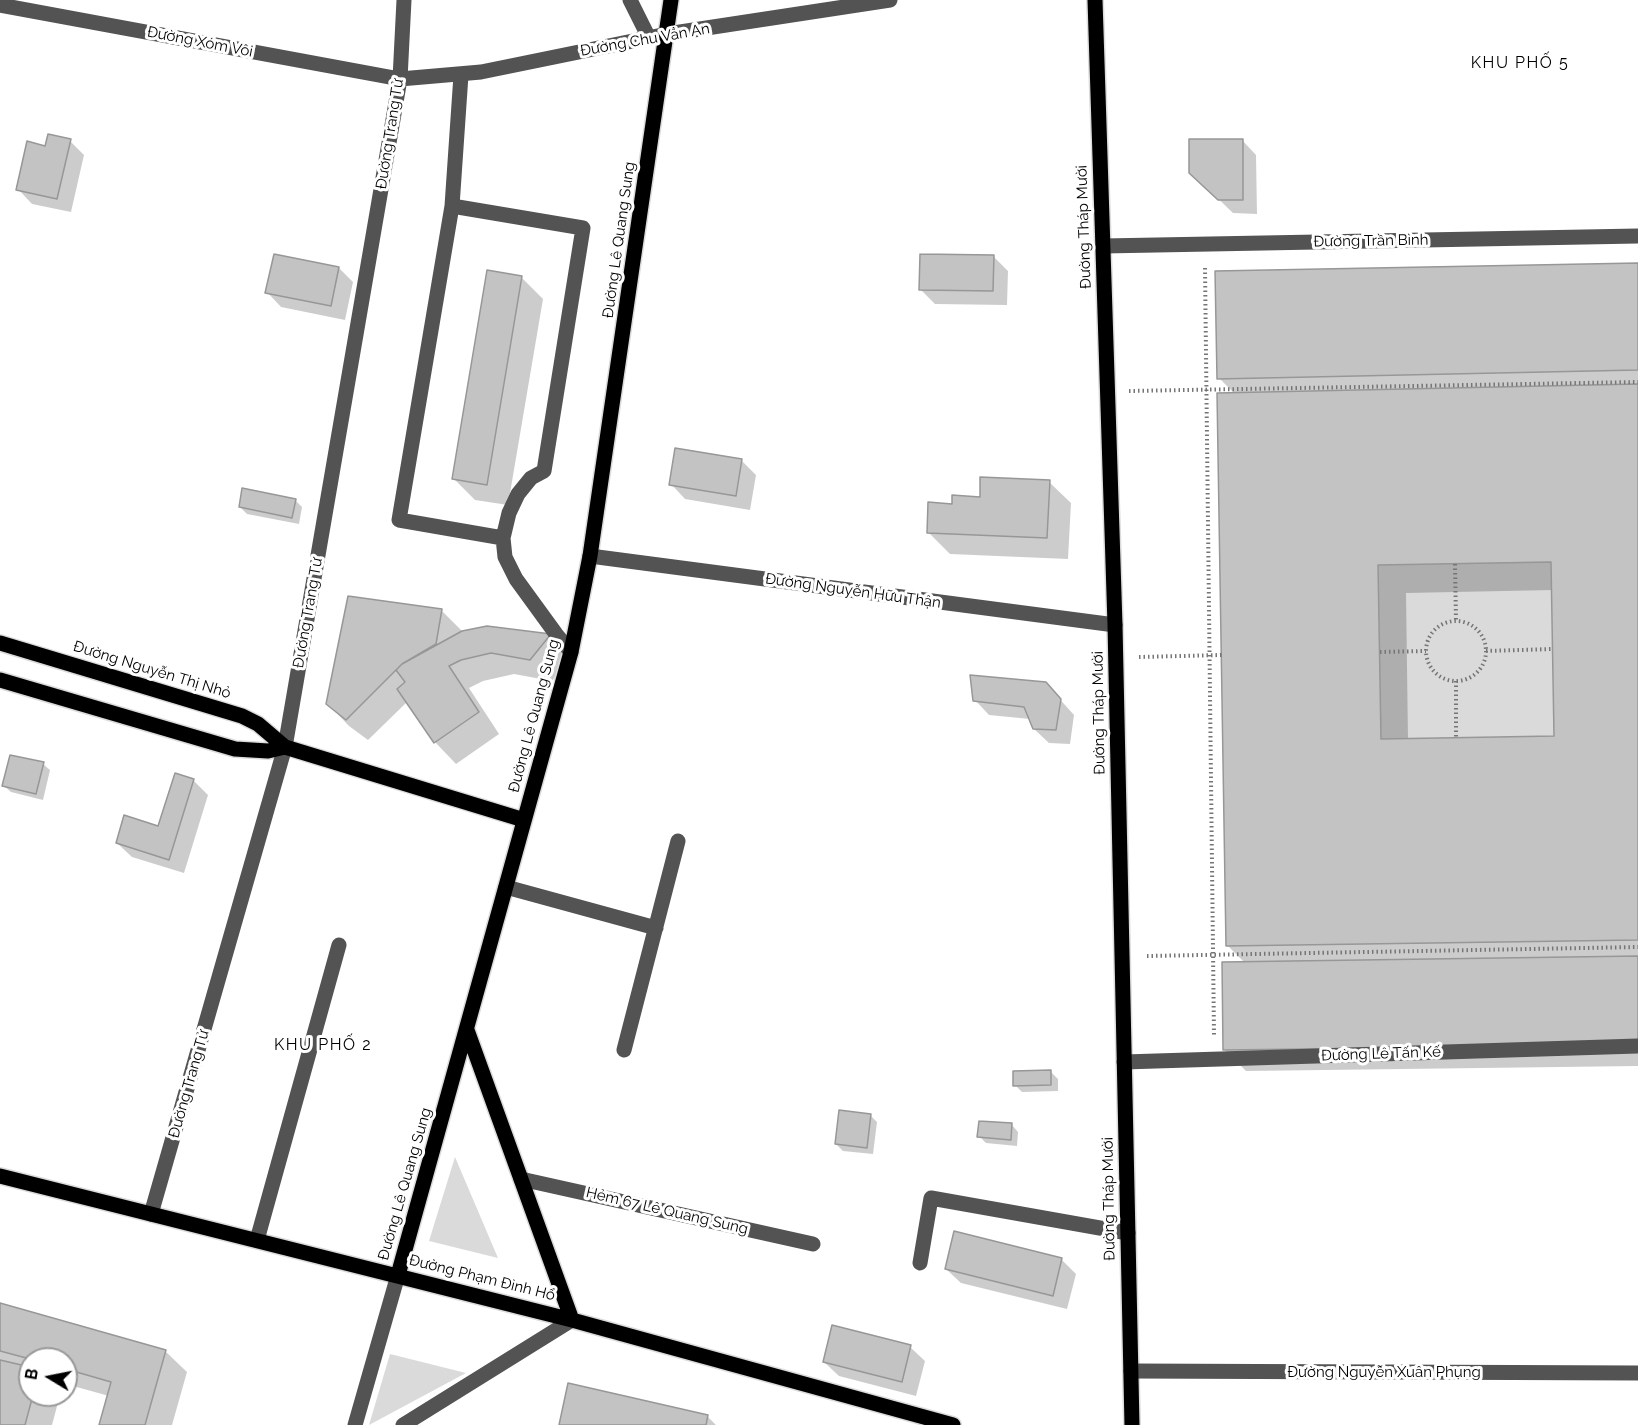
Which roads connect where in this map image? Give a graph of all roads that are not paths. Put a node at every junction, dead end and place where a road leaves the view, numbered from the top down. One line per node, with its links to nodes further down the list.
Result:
1 (404, 0): 10 (street, Đường Trang Tử)
2 (630, 0): 8 (street)
3 (671, 0): 7 (main road, Đường Lê Quang Sung)
4 (890, 0): 7 (street, Đường Chu Văn An)
5 (1095, 0): 13 (main road, Đường Tháp Mười)
6 (0, 5): 10 (street, Đường Xóm Vôi)
7 (668, 34): 8 (street, Đường Chu Văn An); 15 (main road, Đường Lê Quang Sung)
8 (649, 38): 9 (street, Đường Chu Văn An)
9 (461, 75): 10 (street, Đường Chu Văn An); 11 (street)
10 (400, 79): 20 (street, Đường Trang Tử)
11 (452, 206): 14 (street); 14 (street)
12 (1638, 236): 13 (street, Đường Trần Bình)
13 (1103, 246): 16 (main road, Đường Tháp Mười)
14 (503, 538): 18 (street)
15 (590, 556): 16 (street, Đường Nguyễn Hữu Thận); 18 (main road, Đường Lê Quang Sung)
16 (1115, 625): 29 (main road, Đường Tháp Mười)
17 (0, 643): 20 (main road, Đường Nguyễn Thị Nhỏ)
18 (571, 652): 21 (main road, Đường Lê Quang Sung)
19 (0, 680): 20 (main road, Đường Nguyễn Thị Nhỏ)
20 (285, 747): 21 (main road, Đường Nguyễn Thị Nhỏ); 32 (street, Đường Trang Tử)
21 (524, 820): 23 (main road, Đường Lê Quang Sung)
22 (678, 841): 24 (street)
23 (506, 887): 24 (street); 26 (main road, Đường Lê Quang Sung)
24 (656, 928): 28 (street)
25 (339, 945): 34 (street)
26 (467, 1030): 31 (main road); 37 (main road, Đường Lê Quang Sung)
27 (1638, 1046): 29 (street, Đường Lê Tấn Kế)
28 (624, 1050)
29 (1124, 1062): 33 (main road, Đường Tháp Mười)
30 (0, 1176): 32 (main road, Đường Phạm Đình Hổ)
31 (521, 1179): 35 (street, Hẻm 67 Lê Quang Sung); 38 (main road)
32 (152, 1214): 34 (main road, Đường Phạm Đình Hổ)
33 (1128, 1233): 36 (street); 39 (main road, Đường Tháp Mười)
34 (257, 1240): 37 (main road, Đường Phạm Đình Hổ)
35 (813, 1244)
36 (920, 1263)
37 (398, 1275): 38 (main road, Đường Phạm Đình Hổ); 41 (street, Đường Lê Quang Sung)
38 (572, 1320): 42 (street); 43 (main road, Đường Phạm Đình Hổ)
39 (1131, 1371): 40 (street, Đường Nguyễn Xuân Phụng); 44 (main road, Đường Tháp Mười)
40 (1638, 1373)
41 (355, 1425)
42 (403, 1425)
43 (953, 1425)
44 (1132, 1425)

